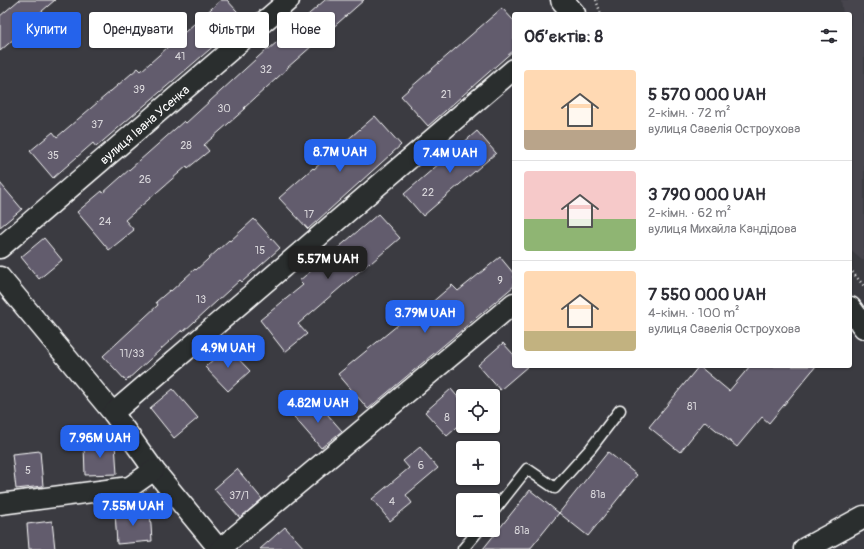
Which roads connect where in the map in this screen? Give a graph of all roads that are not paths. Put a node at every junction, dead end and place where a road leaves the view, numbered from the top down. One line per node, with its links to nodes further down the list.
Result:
1 (289, 0): 5 (street, вулиця Івана Усенка)
2 (562, 0): 3 (main road)
3 (572, 12)
4 (512, 70): 11 (street)
5 (0, 248)
6 (0, 276): 11 (street)
7 (512, 305): 17 (street)
8 (852, 311): 9 (main road)
9 (864, 327)
10 (620, 410): 13 (lane)
11 (113, 413): 12 (street)
12 (154, 470): 14 (street); 17 (street)
13 (500, 503)
14 (0, 504)
15 (864, 517): 19 (main road)
16 (472, 537): 18 (lane)
17 (220, 549)
18 (463, 549)
19 (805, 549)

